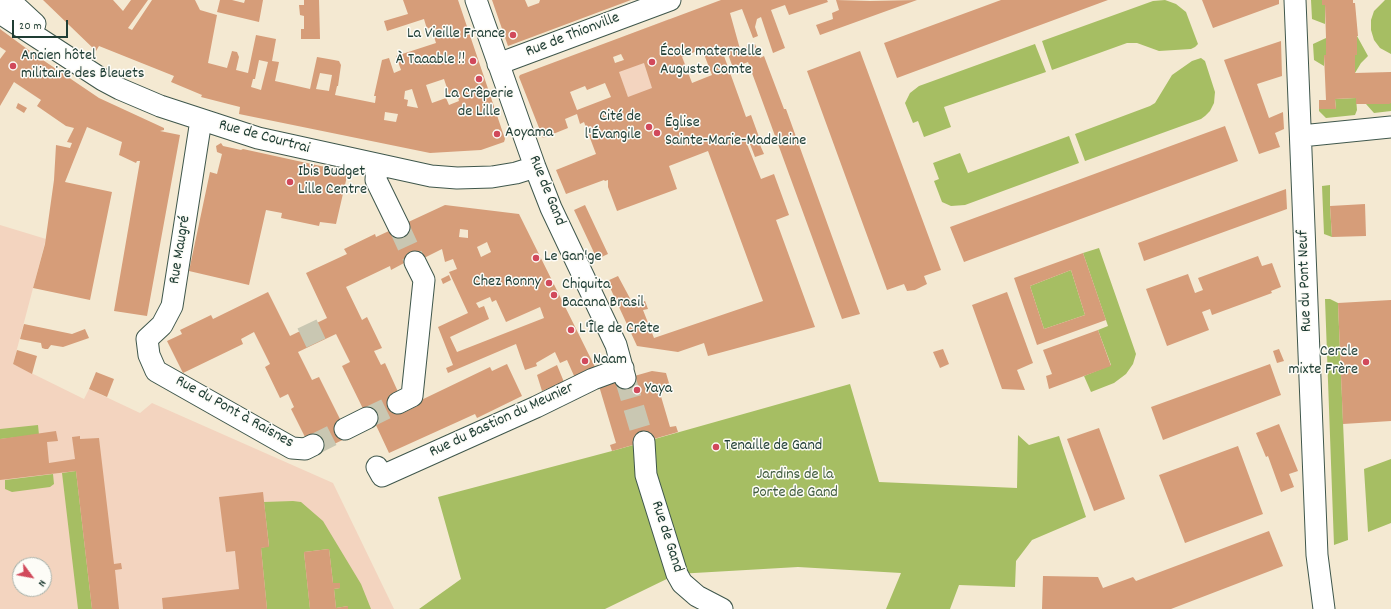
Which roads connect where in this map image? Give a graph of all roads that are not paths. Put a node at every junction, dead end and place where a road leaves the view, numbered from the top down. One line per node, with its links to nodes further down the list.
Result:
1 (10, 0): 7 (street)
2 (476, 0): 6 (street, Rue de Gand)
3 (670, 0): 6 (street, Rue de Thionville)
4 (1295, 0): 10 (street, Rue du Pont Neuf)
5 (0, 13): 7 (street)
6 (498, 64): 12 (street, Rue de Gand)
7 (83, 68): 8 (street, Rue de Courtrai)
8 (201, 120): 11 (street, Rue de Courtrai); 15 (street, Rue Maugré)
9 (1391, 127): 10 (street)
10 (1301, 136): 24 (street, Rue du Pont Neuf)
11 (376, 165): 12 (street, Rue de Courtrai); 13 (street)
12 (535, 167): 16 (street, Rue de Gand)
13 (399, 227)
14 (415, 262): 17 (street)
15 (156, 370): 21 (street, Rue du Pont à Raisnes)
16 (624, 373): 22 (street, Rue du Bastion du Meunier)
17 (398, 403)
18 (367, 418): 19 (street)
19 (345, 429)
20 (644, 442): 23 (street, Rue de Gand)
21 (313, 445)
22 (380, 472)
23 (722, 609)
24 (1324, 609)

